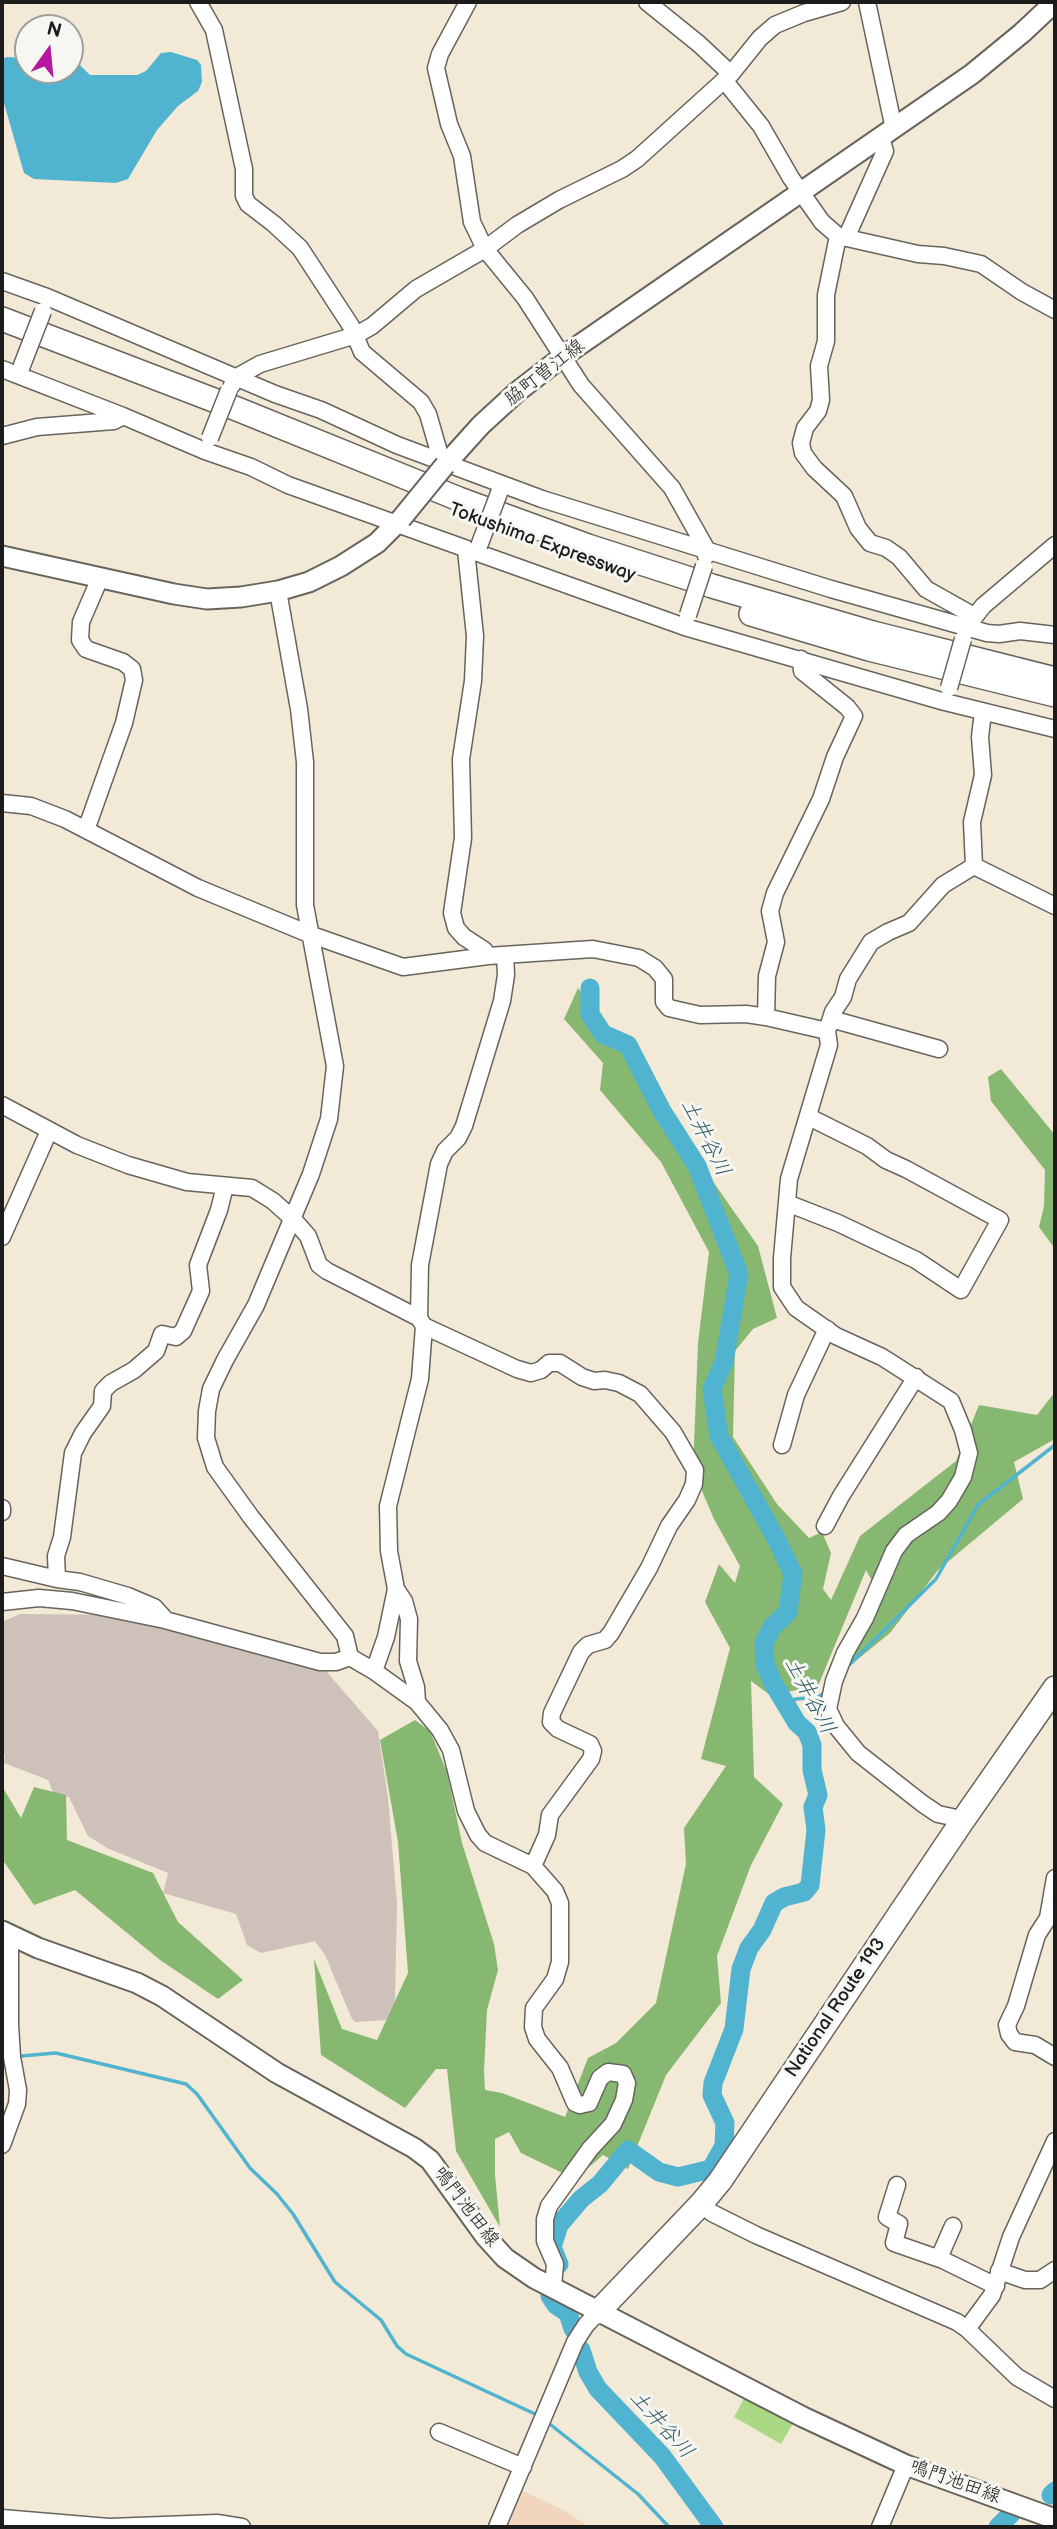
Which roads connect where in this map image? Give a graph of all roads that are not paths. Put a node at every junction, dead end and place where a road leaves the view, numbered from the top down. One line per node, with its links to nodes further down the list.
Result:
1 (468, 2): 11 (street)
2 (647, 2): 7 (street)
3 (842, 2): 7 (street)
4 (867, 2): 8 (street)
5 (1055, 2): 8 (main road, 脇町曽江線)
6 (203, 4): 16 (street)
7 (727, 77): 9 (street); 11 (street)
8 (887, 134): 9 (main road, 脇町曽江線); 10 (street)
9 (803, 192): 10 (street); 18 (main road, 脇町曽江線)
10 (842, 237): 14 (street); 35 (street)
11 (485, 249): 16 (street); 18 (street)
12 (2, 281): 13 (street)
13 (45, 304): 20 (street, bridge); 21 (street)
14 (1055, 310)
15 (2, 319): 17 (highway, Tokushima Expressway)
16 (356, 335): 21 (street); 25 (street)
17 (47, 337): 38 (highway, Tokushima Expressway); 40 (highway, Tokushima Expressway)
18 (562, 357): 25 (main road, 脇町曽江線); 31 (street)
19 (2, 369): 20 (street)
20 (20, 372): 22 (street)
21 (232, 384): 24 (street, bridge); 25 (street)
22 (123, 416): 23 (street); 24 (street)
23 (2, 436)
24 (208, 444): 27 (street)
25 (445, 462): 26 (street); 27 (main road, 脇町曽江線, bridge)
26 (500, 489): 29 (street, bridge); 31 (street)
27 (398, 522): 29 (street); 33 (main road, 脇町曽江線)
28 (1055, 545): 35 (street)
29 (474, 550): 34 (street); 49 (street)
30 (2, 556): 32 (main road, 脇町曽江線)
31 (706, 559): 34 (street, bridge); 35 (street)
32 (100, 578): 33 (main road, 脇町曽江線); 44 (street)
33 (278, 591): 47 (street)
34 (687, 621): 37 (street)
35 (968, 627): 36 (street); 39 (street, bridge)
36 (1055, 635)
37 (801, 659): 39 (street); 50 (street)
38 (1055, 679)
39 (947, 695): 41 (street)
40 (1055, 695)
41 (983, 712): 42 (street); 45 (street)
42 (1055, 729)
43 (2, 803): 44 (street)
44 (86, 830): 47 (street)
45 (974, 866): 46 (street); 51 (street)
46 (1055, 906)
47 (309, 934): 49 (street); 58 (street)
48 (505, 955): 49 (street); 50 (street); 60 (street)
49 (488, 956)
50 (766, 1017): 51 (street)
51 (829, 1025): 52 (street); 54 (street)
52 (939, 1049)
53 (2, 1105): 55 (street)
54 (809, 1117): 57 (street); 57 (street)
55 (49, 1131): 56 (street); 59 (street)
56 (225, 1186): 58 (street); 66 (street)
57 (787, 1203): 61 (street)
58 (293, 1219): 60 (street); 70 (street)
59 (2, 1237)
60 (422, 1322): 67 (street); 75 (street)
61 (827, 1329): 62 (street); 63 (street)
62 (916, 1377): 64 (street); 74 (street)
63 (782, 1445)
64 (825, 1526)
65 (2, 1566): 66 (street)
66 (57, 1579): 69 (street)
67 (396, 1590): 71 (street); 73 (street)
68 (2, 1602): 69 (street)
69 (165, 1620): 70 (street)
70 (349, 1657): 71 (street)
71 (374, 1671): 73 (street)
72 (1051, 1702): 74 (highway, National Route 193)
73 (417, 1703): 75 (street)
74 (961, 1823): 82 (highway, National Route 193)
75 (533, 1866): 87 (street)
76 (1055, 1878): 78 (street)
77 (7, 1934): 80 (street); 87 (main road, 鳴門池田線)
78 (1055, 2057)
79 (1055, 2141): 86 (street)
80 (2, 2145)
81 (897, 2185): 84 (street)
82 (701, 2204): 88 (highway, National Route 193); 89 (street)
83 (953, 2226): 84 (street)
84 (939, 2259): 86 (street)
85 (1055, 2270): 86 (street)
86 (997, 2278): 89 (street)
87 (553, 2287): 88 (main road, 鳴門池田線)
88 (598, 2312): 92 (main road, 鳴門池田線); 93 (street)
89 (967, 2329): 90 (street)
90 (1055, 2399)
91 (439, 2432): 93 (street)
92 (906, 2465): 95 (main road, 鳴門池田線); 99 (street)
93 (523, 2467): 98 (street)
94 (2, 2518): 96 (street)
95 (1055, 2519)
96 (162, 2527): 97 (street)
97 (242, 2527)
98 (498, 2527)
99 (880, 2527)

